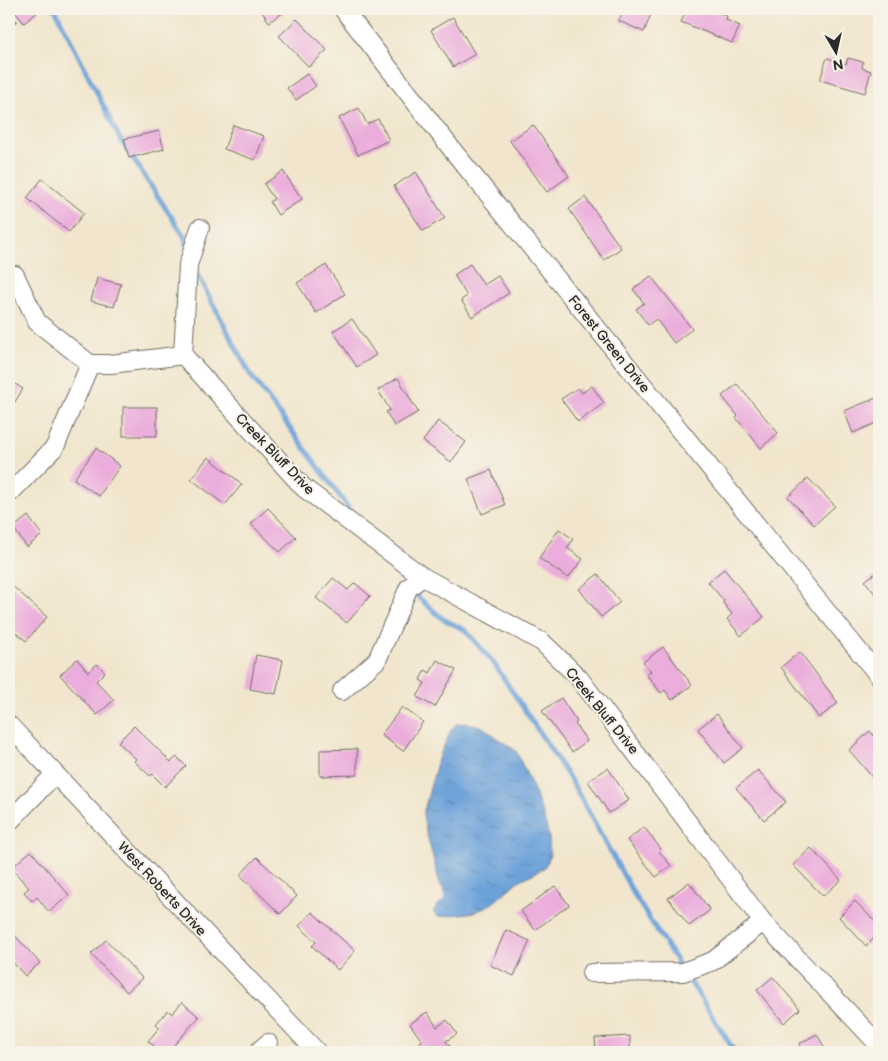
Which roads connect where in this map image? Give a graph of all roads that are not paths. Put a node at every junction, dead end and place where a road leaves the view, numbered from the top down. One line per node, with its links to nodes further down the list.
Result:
1 (343, 9): 8 (street, Forest Green Drive)
2 (200, 228): 4 (street)
3 (15, 275): 5 (street)
4 (183, 356): 5 (street); 7 (street, Creek Bluff Drive)
5 (90, 364): 6 (street)
6 (9, 494)
7 (423, 577): 9 (street); 13 (street, Creek Bluff Drive)
8 (879, 676)
9 (342, 691)
10 (9, 725): 11 (street, West Roberts Drive)
11 (55, 774): 12 (street); 16 (street, West Roberts Drive)
12 (9, 822)
13 (763, 922): 14 (street); 15 (street, Creek Bluff Drive)
14 (590, 972)
15 (879, 1045)
16 (317, 1052)

